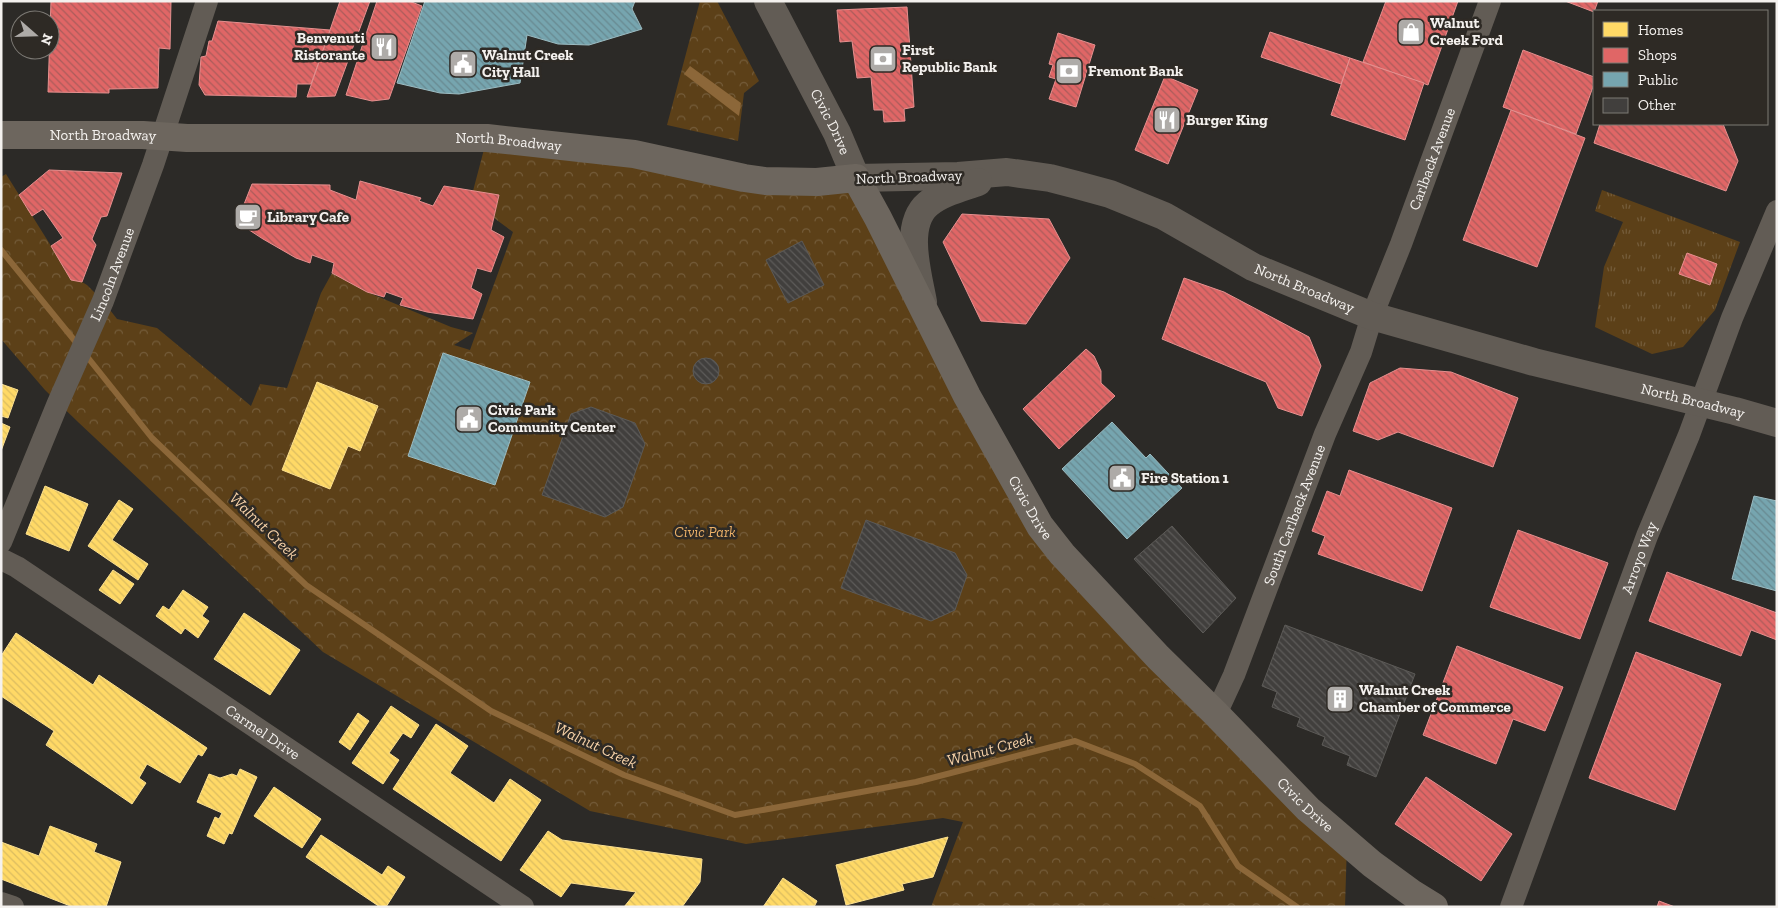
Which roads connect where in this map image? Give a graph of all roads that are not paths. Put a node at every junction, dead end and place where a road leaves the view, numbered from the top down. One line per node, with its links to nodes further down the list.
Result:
1 (207, 1): 5 (street, Lincoln Avenue)
2 (768, 1): 7 (street, Civic Drive)
3 (1490, 1): 10 (street, Carlback Avenue)
4 (1, 134): 5 (main road, North Broadway)
5 (162, 136): 7 (main road, North Broadway); 13 (street, Lincoln Avenue)
6 (1007, 172): 7 (street, North Broadway); 9 (street); 10 (street, North Broadway)
7 (856, 178): 9 (main road, Civic Drive)
8 (1777, 210): 11 (street, Arroyo Way)
9 (924, 310): 15 (main road, Civic Drive)
10 (1372, 316): 11 (street, North Broadway); 15 (street, South Carlback Avenue)
11 (1700, 402): 12 (street, North Broadway); 20 (street, Arroyo Way)
12 (1777, 423)
13 (3, 531)
14 (1, 559): 18 (street, Carmel Drive)
15 (1216, 714): 19 (main road, Civic Drive)
16 (1, 903): 17 (street)
17 (13, 907)
18 (522, 907)
19 (1434, 907)
20 (1511, 907)

